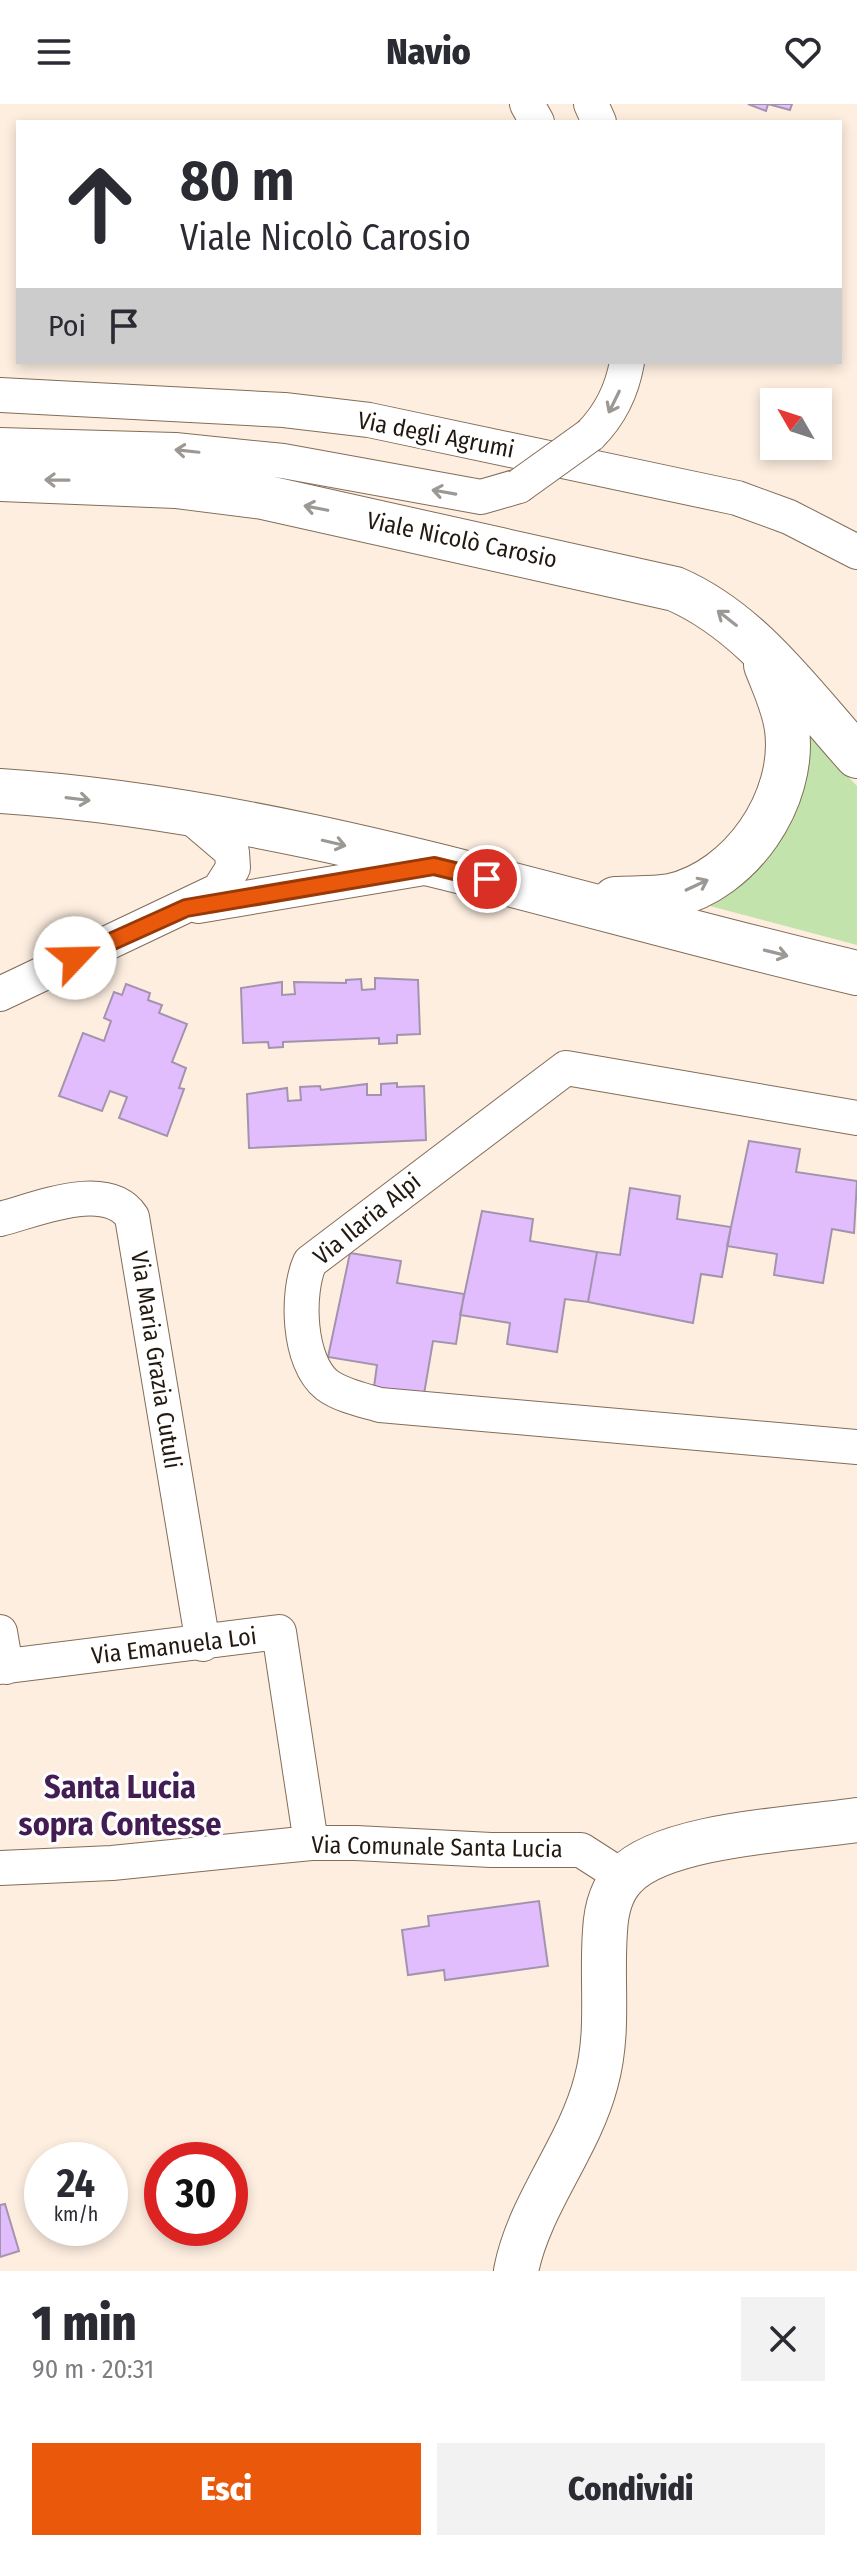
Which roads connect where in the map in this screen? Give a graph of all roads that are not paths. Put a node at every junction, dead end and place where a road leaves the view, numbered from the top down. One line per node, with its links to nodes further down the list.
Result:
1 (626, 364): 3 (street, one-way to 3, bridge)
2 (0, 395): 5 (street, Via degli Agrumi)
3 (0, 445)
4 (0, 479): 6 (main road, Viale Nicolò Carosio, one-way to 4)
5 (857, 552)
6 (758, 647): 7 (main road, Viale Nicolò Carosio); 11 (main road, one-way to 6)
7 (857, 756)
8 (0, 791): 9 (main road, one-way to 9)
9 (185, 812): 10 (main road, one-way to 10); 12 (street)
10 (434, 866): 11 (main road); 12 (street)
11 (565, 899): 13 (main road, one-way to 13)
12 (186, 908): 14 (street)
13 (857, 973)
14 (0, 994)
15 (857, 1118): 17 (street, Via Ilaria Alpi)
16 (0, 1219): 19 (street, Via Maria Grazia Cutuli)
17 (857, 1447)
18 (0, 1632): 20 (street)
19 (203, 1644): 20 (street, Via Emanuela Loi); 22 (street, Via Emanuela Loi)
20 (3, 1667)
21 (857, 1820): 24 (main road)
22 (311, 1843): 23 (street, Via Comunale Santa Lucia); 24 (street, Via Comunale Santa Lucia)
23 (0, 1868)
24 (623, 1877): 25 (main road)
25 (516, 2271)

